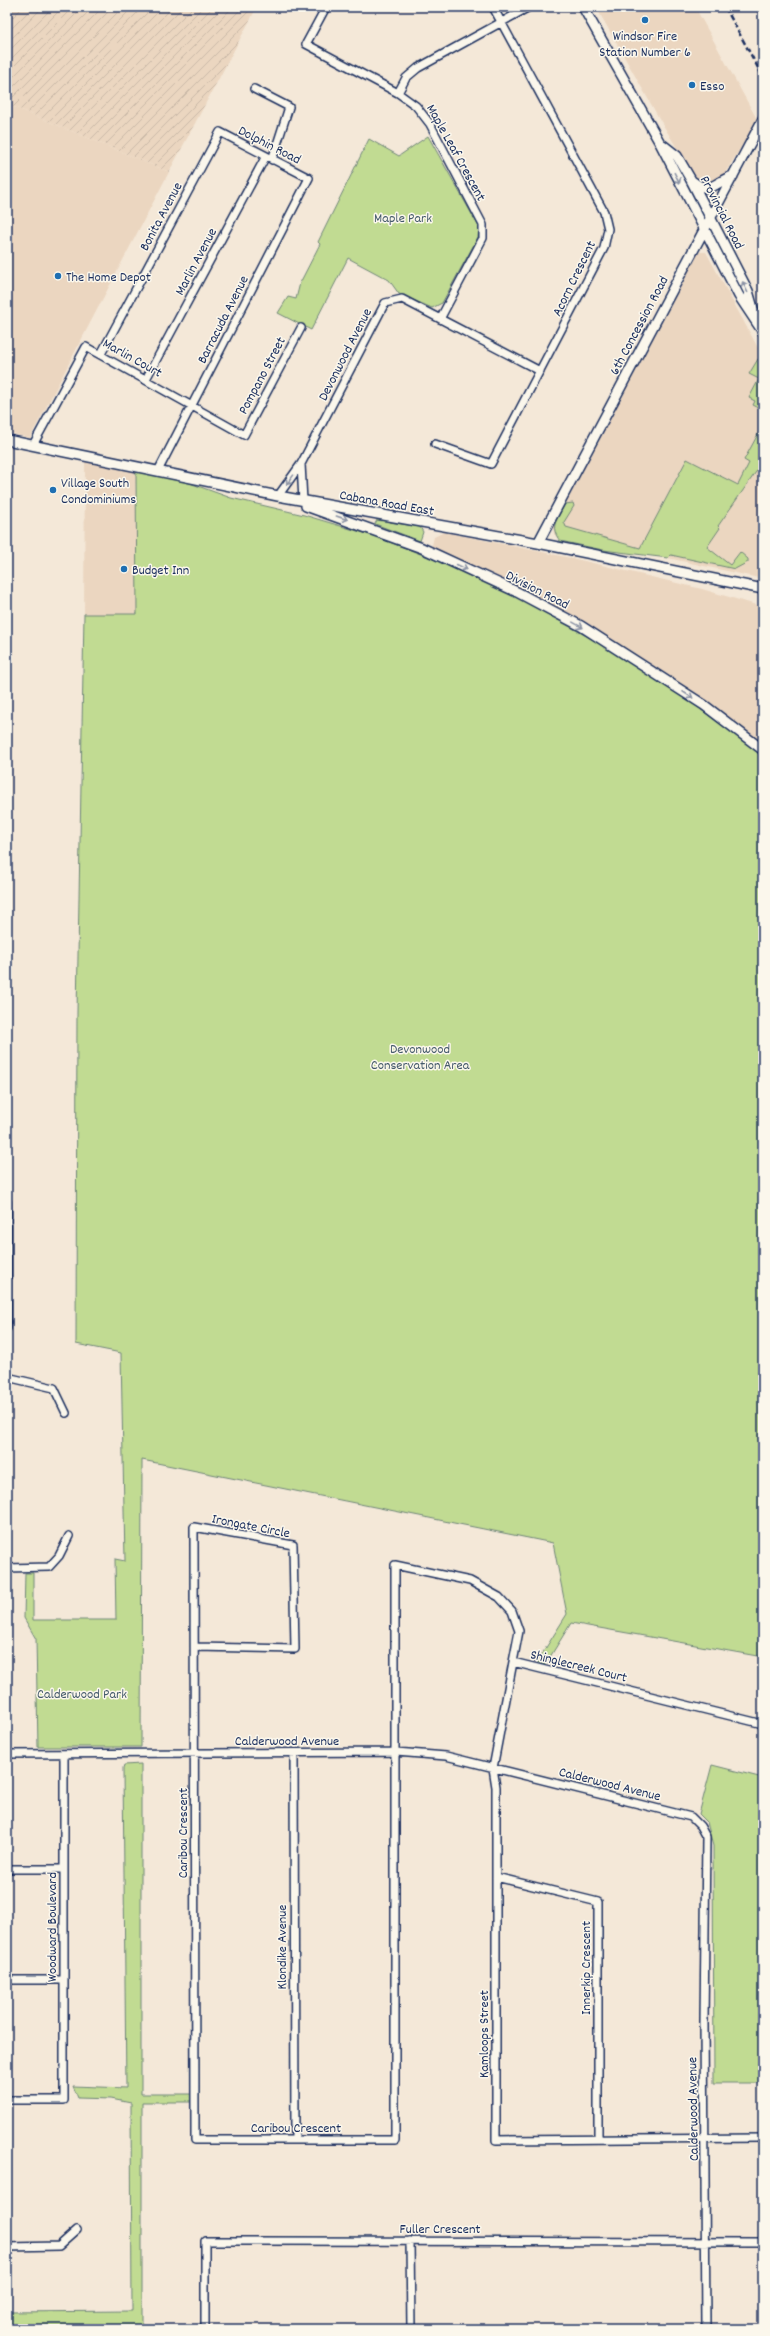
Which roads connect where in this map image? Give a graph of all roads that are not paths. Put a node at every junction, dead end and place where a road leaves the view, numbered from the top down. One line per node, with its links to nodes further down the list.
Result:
1 (326, 7): 7 (street, Maple Leaf Crescent)
2 (494, 7): 5 (street, Acorn Crescent)
3 (529, 7): 5 (street)
4 (583, 7): 10 (main road, Provincial Road)
5 (502, 22): 7 (street); 22 (street, Acorn Crescent)
6 (254, 89): 11 (street, Marlin Avenue)
7 (398, 93): 17 (street, Maple Leaf Crescent)
8 (763, 119): 12 (main road, 6th Concession Road)
9 (220, 132): 11 (street, Dolphin Road); 21 (street, Bonita Avenue)
10 (660, 143): 14 (main road, Provincial Road); 16 (main road, Provincial Road, one-way to 16)
11 (269, 158): 13 (street, Dolphin Road); 23 (street, Marlin Avenue)
12 (733, 176): 14 (main road); 15 (main road, 6th Concession Road)
13 (309, 178): 24 (street, Barracuda Avenue)
14 (691, 180): 15 (main road, Provincial Road)
15 (710, 217): 16 (main road, 6th Concession Road); 18 (main road, Provincial Road, one-way to 15)
16 (704, 231): 18 (main road, Provincial Road); 33 (main road, 6th Concession Road)
17 (440, 319): 22 (street, Devonwood Avenue); 29 (street, Devonwood Avenue)
18 (758, 324): 20 (main road, Provincial Road)
19 (301, 328): 25 (street, Pompano Street)
20 (763, 332)
21 (101, 354): 23 (street, Marlin Court); 28 (street, Marlin Court)
22 (540, 371): 27 (street, Acorn Crescent)
23 (146, 379): 24 (street, Marlin Court)
24 (192, 405): 25 (street, Marlin Court); 30 (street, Barracuda Avenue)
25 (244, 435)
26 (7, 440): 28 (main road, Cabana Road East)
27 (435, 444)
28 (33, 445): 30 (main road, Cabana Road East)
29 (301, 464): 31 (street, Devonwood Avenue, one-way to 31); 32 (street)
30 (158, 471): 31 (main road, Cabana Road East)
31 (278, 496): 32 (main road, Cabana Road East); 35 (main road, Division Road, one-way to 35)
32 (303, 501): 33 (main road, Cabana Road East)
33 (538, 543): 34 (main road, Cabana Road East)
34 (763, 589)
35 (763, 750)
36 (7, 1202): 37 (street)
37 (7, 1328)
38 (7, 1377): 39 (street)
39 (66, 1413)
40 (69, 1536): 41 (street)
41 (7, 1568)
42 (195, 1647): 42 (street, Irongate Circle); 46 (street, Irongate Circle)
43 (513, 1662): 44 (street, Shinglecreek Court); 45 (street, Shinglecreek Court); 50 (street, Kamloops Street)
44 (763, 1724)
45 (396, 1752): 47 (street, Calderwood Avenue); 50 (street, Calderwood Avenue); 60 (street, Caribou Crescent)
46 (194, 1753): 47 (street, Calderwood Avenue); 49 (street, Calderwood Avenue); 60 (street, Caribou Crescent)
47 (294, 1753): 60 (street, Klondike Avenue)
48 (7, 1754): 49 (street, Calderwood Avenue)
49 (64, 1754): 52 (street, Woodward Boulevard)
50 (493, 1768): 53 (street, Kamloops Street); 57 (street, Calderwood Avenue)
51 (7, 1869): 52 (street)
52 (64, 1869): 55 (street, Woodward Boulevard)
53 (496, 1877): 59 (street, Innerkip Crescent); 59 (street, Kamloops Street)
54 (7, 1980): 55 (street)
55 (64, 1980): 56 (street, Woodward Boulevard)
56 (7, 2100)
57 (705, 2138): 58 (street, Kamloops Street); 59 (street, Kamloops Street); 63 (street, Calderwood Avenue)
58 (763, 2138)
59 (598, 2139)
60 (295, 2140)
61 (77, 2230): 65 (street)
62 (410, 2241): 63 (street, Fuller Crescent); 66 (street, Fuller Crescent); 67 (street)
63 (706, 2242): 64 (street, Fuller Crescent); 68 (street, Calderwood Avenue)
64 (763, 2242)
65 (7, 2247)
66 (205, 2329)
67 (411, 2329)
68 (706, 2329)

